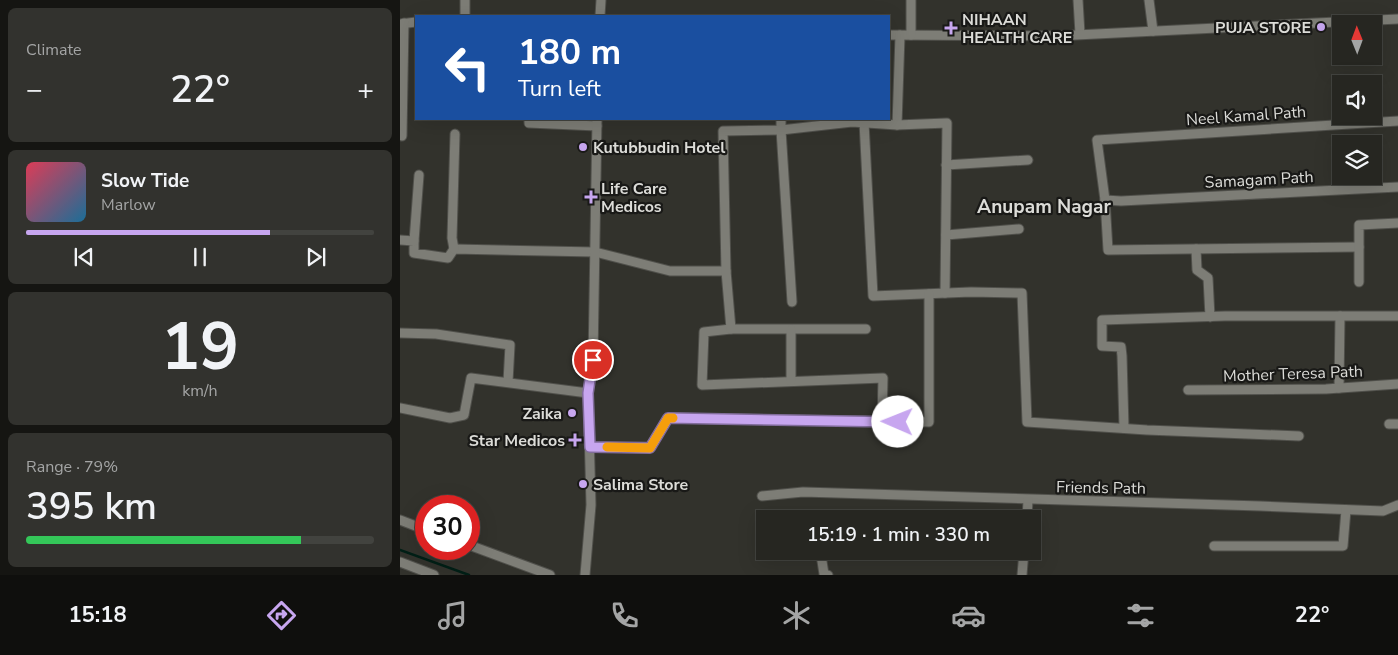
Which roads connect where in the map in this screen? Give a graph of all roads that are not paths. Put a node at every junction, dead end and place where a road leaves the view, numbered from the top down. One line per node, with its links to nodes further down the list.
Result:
1 (465, 0): 6 (street)
2 (601, 0): 7 (street)
3 (911, 0): 15 (street)
4 (1078, 0): 12 (street)
5 (1149, 0): 11 (street)
6 (465, 15)
7 (600, 15)
8 (1398, 19): 11 (street)
9 (415, 22): 10 (street)
10 (402, 24): 24 (street)
11 (1153, 31): 12 (street)
12 (1080, 34): 15 (street)
13 (890, 35): 14 (street)
14 (900, 35): 15 (street); 21 (street)
15 (911, 36)
16 (529, 120): 19 (street)
17 (781, 120): 22 (street)
18 (1398, 121): 29 (street, Neel Kamal Path)
19 (597, 122): 38 (street)
20 (864, 122): 21 (street); 22 (street); 41 (street)
21 (897, 125): 26 (street)
22 (781, 130): 39 (street); 43 (street)
23 (455, 134): 36 (street)
24 (402, 136)
25 (1028, 160): 26 (street)
26 (946, 164): 32 (street)
27 (419, 175): 34 (street)
28 (1398, 187): 29 (street, Samagam Path)
29 (1104, 200): 37 (street)
30 (1398, 223): 35 (street)
31 (1019, 230): 32 (street)
32 (946, 235): 42 (street)
33 (400, 240): 34 (street)
34 (414, 241): 36 (street)
35 (1359, 247): 37 (street); 40 (street)
36 (454, 249): 38 (street)
37 (1196, 249): 46 (street)
38 (595, 252): 39 (street); 56 (street)
39 (726, 271): 47 (street)
40 (1359, 282)
41 (930, 294): 42 (street); 58 (street)
42 (945, 294): 59 (street)
43 (792, 302)
44 (1340, 316): 45 (street); 46 (street); 54 (street)
45 (1398, 316)
46 (1210, 317): 59 (street)
47 (731, 329): 49 (street); 52 (street)
48 (866, 329): 49 (street)
49 (791, 330): 52 (street)
50 (400, 333): 51 (street)
51 (508, 382): 56 (street); 57 (street)
52 (791, 382): 58 (street)
53 (1398, 384): 54 (street, Mother Teresa Path)
54 (1339, 388): 55 (street, Mother Teresa Path)
55 (1188, 390)
56 (588, 393): 61 (street)
57 (400, 408)
58 (882, 422): 61 (street)
59 (1124, 428): 60 (street)
60 (1299, 436)
61 (590, 447): 76 (street)
62 (762, 496): 63 (street, Friends Path)
63 (1028, 500): 65 (street); 66 (street, Friends Path)
64 (1398, 505): 66 (street, Friends Path)
65 (1027, 510)
66 (1346, 510): 69 (street)
67 (400, 520): 68 (street)
68 (415, 526)
69 (1214, 546)
70 (480, 549): 75 (street)
71 (821, 560): 77 (street)
72 (1023, 560): 78 (street)
73 (400, 562): 74 (street)
74 (434, 575)
75 (550, 575)
76 (585, 575)
77 (828, 575)
78 (1022, 575)

